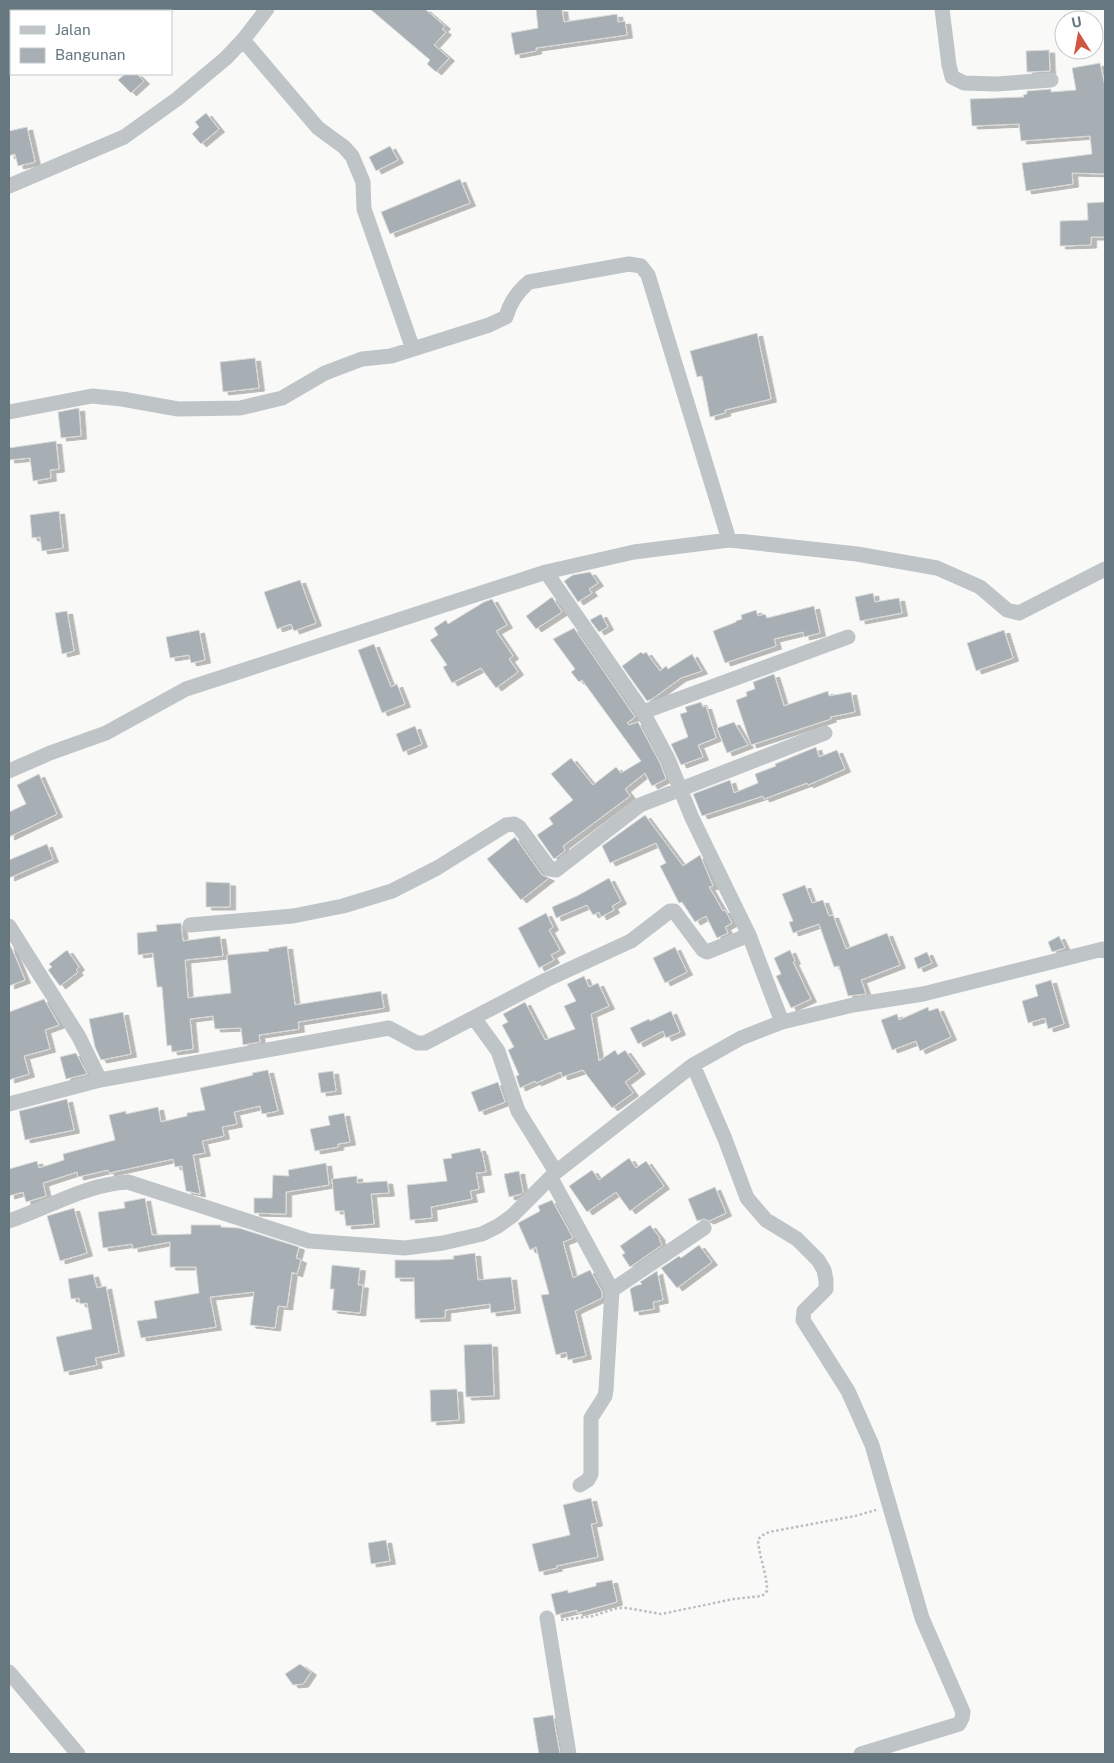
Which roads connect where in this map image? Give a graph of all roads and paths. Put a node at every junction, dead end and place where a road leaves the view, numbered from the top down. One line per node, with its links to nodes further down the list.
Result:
1 (267, 9): 3 (street)
2 (942, 9): 4 (street)
3 (243, 40): 5 (street); 6 (street)
4 (1051, 80)
5 (9, 186)
6 (413, 349): 7 (street); 8 (street)
7 (9, 412)
8 (729, 540): 9 (street); 10 (street)
9 (1105, 569)
10 (546, 572): 12 (street); 14 (street)
11 (848, 637): 12 (street)
12 (643, 712): 15 (street)
13 (825, 733): 15 (street)
14 (9, 772)
15 (681, 789): 16 (street); 18 (street)
16 (190, 925)
17 (9, 926): 23 (street)
18 (749, 934): 20 (street); 21 (street)
19 (1105, 951): 21 (street)
20 (474, 1018): 23 (street); 25 (street)
21 (782, 1022): 22 (street)
22 (693, 1065): 25 (street); 30 (street)
23 (100, 1080): 24 (street)
24 (9, 1104)
25 (553, 1175): 26 (street); 28 (street)
26 (9, 1221)
27 (704, 1228): 28 (street)
28 (612, 1290): 29 (street)
29 (580, 1485)
30 (890, 1508): 32 (path); 36 (street)
31 (547, 1618): 35 (street)
32 (564, 1621)
33 (9, 1672): 34 (street)
34 (78, 1754)
35 (569, 1754)
36 (861, 1754)

